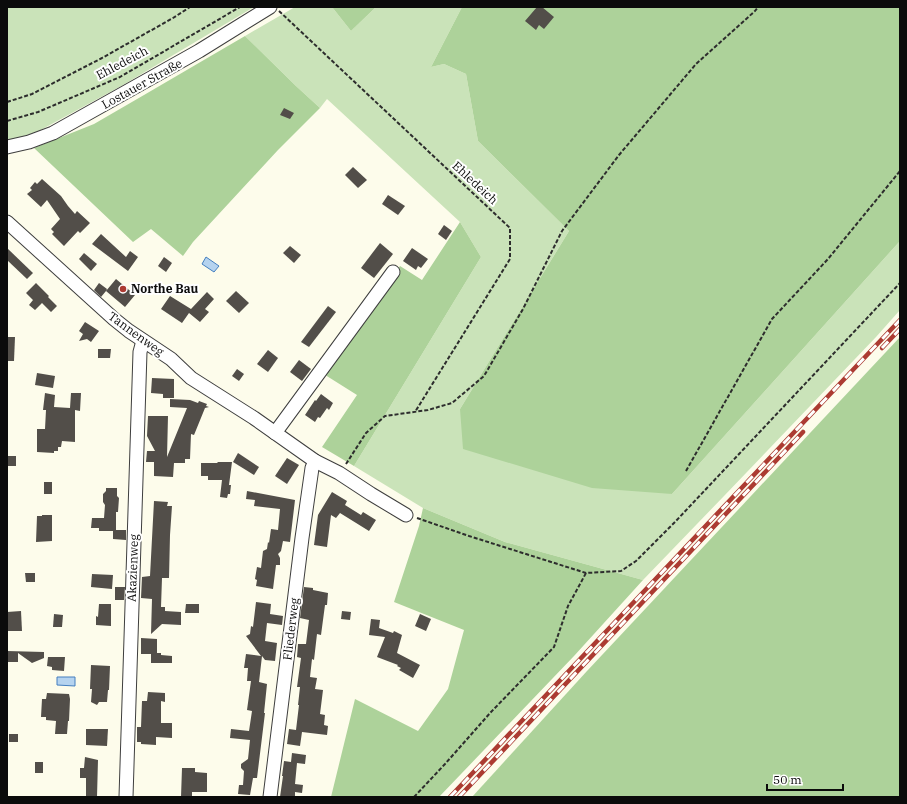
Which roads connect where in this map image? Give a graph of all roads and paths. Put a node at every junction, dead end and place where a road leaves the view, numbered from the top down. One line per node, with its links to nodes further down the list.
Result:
1 (190, 7): 6 (path)
2 (240, 7): 7 (path, Ehledeich)
3 (270, 7): 8 (street, Lostauer Straße)
4 (275, 7): 14 (path, Ehledeich)
5 (758, 7): 14 (path)
6 (7, 102)
7 (7, 121)
8 (7, 147)
9 (900, 171): 17 (path)
10 (7, 222): 13 (street, Tannenweg)
11 (393, 272): 15 (street)
12 (900, 283): 20 (path)
13 (143, 340): 15 (street, Tannenweg); 21 (street, Akazienweg)
14 (416, 412): 18 (path)
15 (275, 433): 16 (street, Tannenweg)
16 (315, 461): 18 (street, Tannenweg); 22 (street, Fliederweg)
17 (686, 471)
18 (340, 473): 19 (street, Tannenweg)
19 (406, 515): 20 (path)
20 (586, 573): 23 (path)
21 (126, 797)
22 (270, 797)
23 (414, 797)

